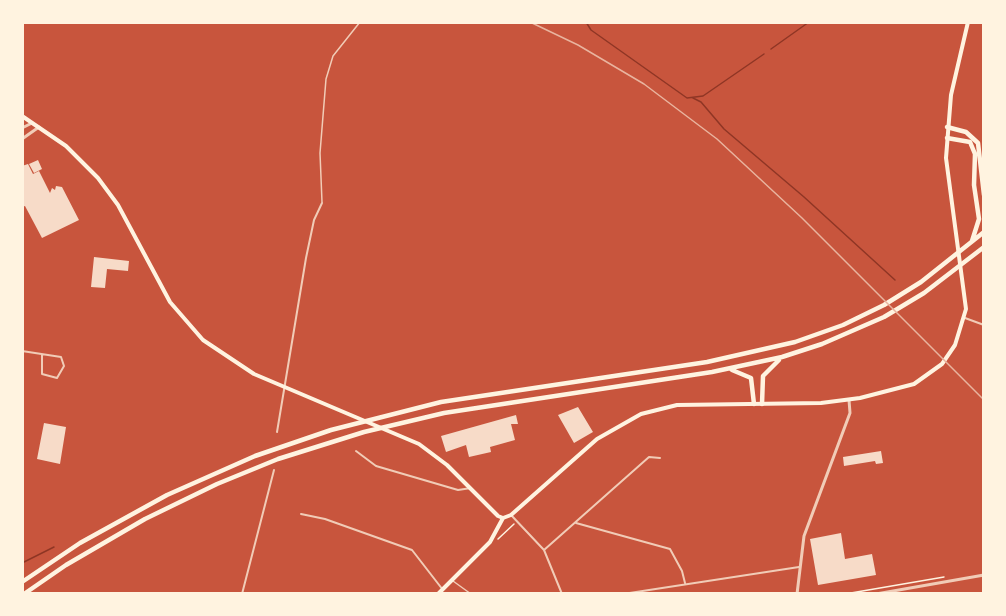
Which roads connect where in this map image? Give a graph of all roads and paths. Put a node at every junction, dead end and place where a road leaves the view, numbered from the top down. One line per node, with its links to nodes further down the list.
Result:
1 (360, 22): 11 (lane)
2 (968, 22): 5 (main road)
3 (22, 116): 4 (main road)
4 (33, 123): 6 (street); 7 (main road)
5 (947, 127): 8 (main road); 10 (highway)
6 (22, 128)
7 (39, 128): 9 (street); 21 (main road)
8 (947, 138): 13 (highway); 15 (main road)
9 (22, 139)
10 (984, 195)
11 (322, 203): 21 (street)
12 (984, 232): 13 (highway)
13 (972, 243): 41 (highway)
14 (984, 247): 19 (highway)
15 (965, 318): 16 (street); 22 (main road)
16 (984, 325)
17 (22, 351): 18 (street)
18 (42, 355): 18 (street)
19 (782, 357): 20 (highway); 24 (highway)
20 (730, 369): 23 (highway); 44 (highway)
21 (285, 388): 25 (street); 29 (main road)
22 (849, 400): 24 (main road); 37 (street)
23 (754, 404): 24 (main road); 31 (main road)
24 (762, 404)
25 (277, 432)
26 (356, 451): 29 (street)
27 (660, 458): 34 (street)
28 (274, 470): 45 (street)
29 (471, 488): 32 (main road)
30 (301, 514): 43 (street)
31 (512, 515): 32 (main road); 33 (street)
32 (503, 518): 35 (main road)
33 (517, 520): 35 (path); 36 (street)
34 (576, 523): 36 (street); 42 (street)
35 (490, 542): 40 (main road)
36 (544, 550): 47 (street)
37 (799, 567): 42 (street); 49 (street)
38 (984, 575): 51 (street)
39 (950, 576): 50 (path)
40 (453, 581): 43 (main road); 46 (lane)
41 (22, 582)
42 (685, 584): 48 (street)
43 (440, 592)
44 (24, 594)
45 (242, 594)
46 (471, 594)
47 (562, 594)
48 (623, 594)
49 (797, 594)
50 (844, 594)
51 (876, 594)

